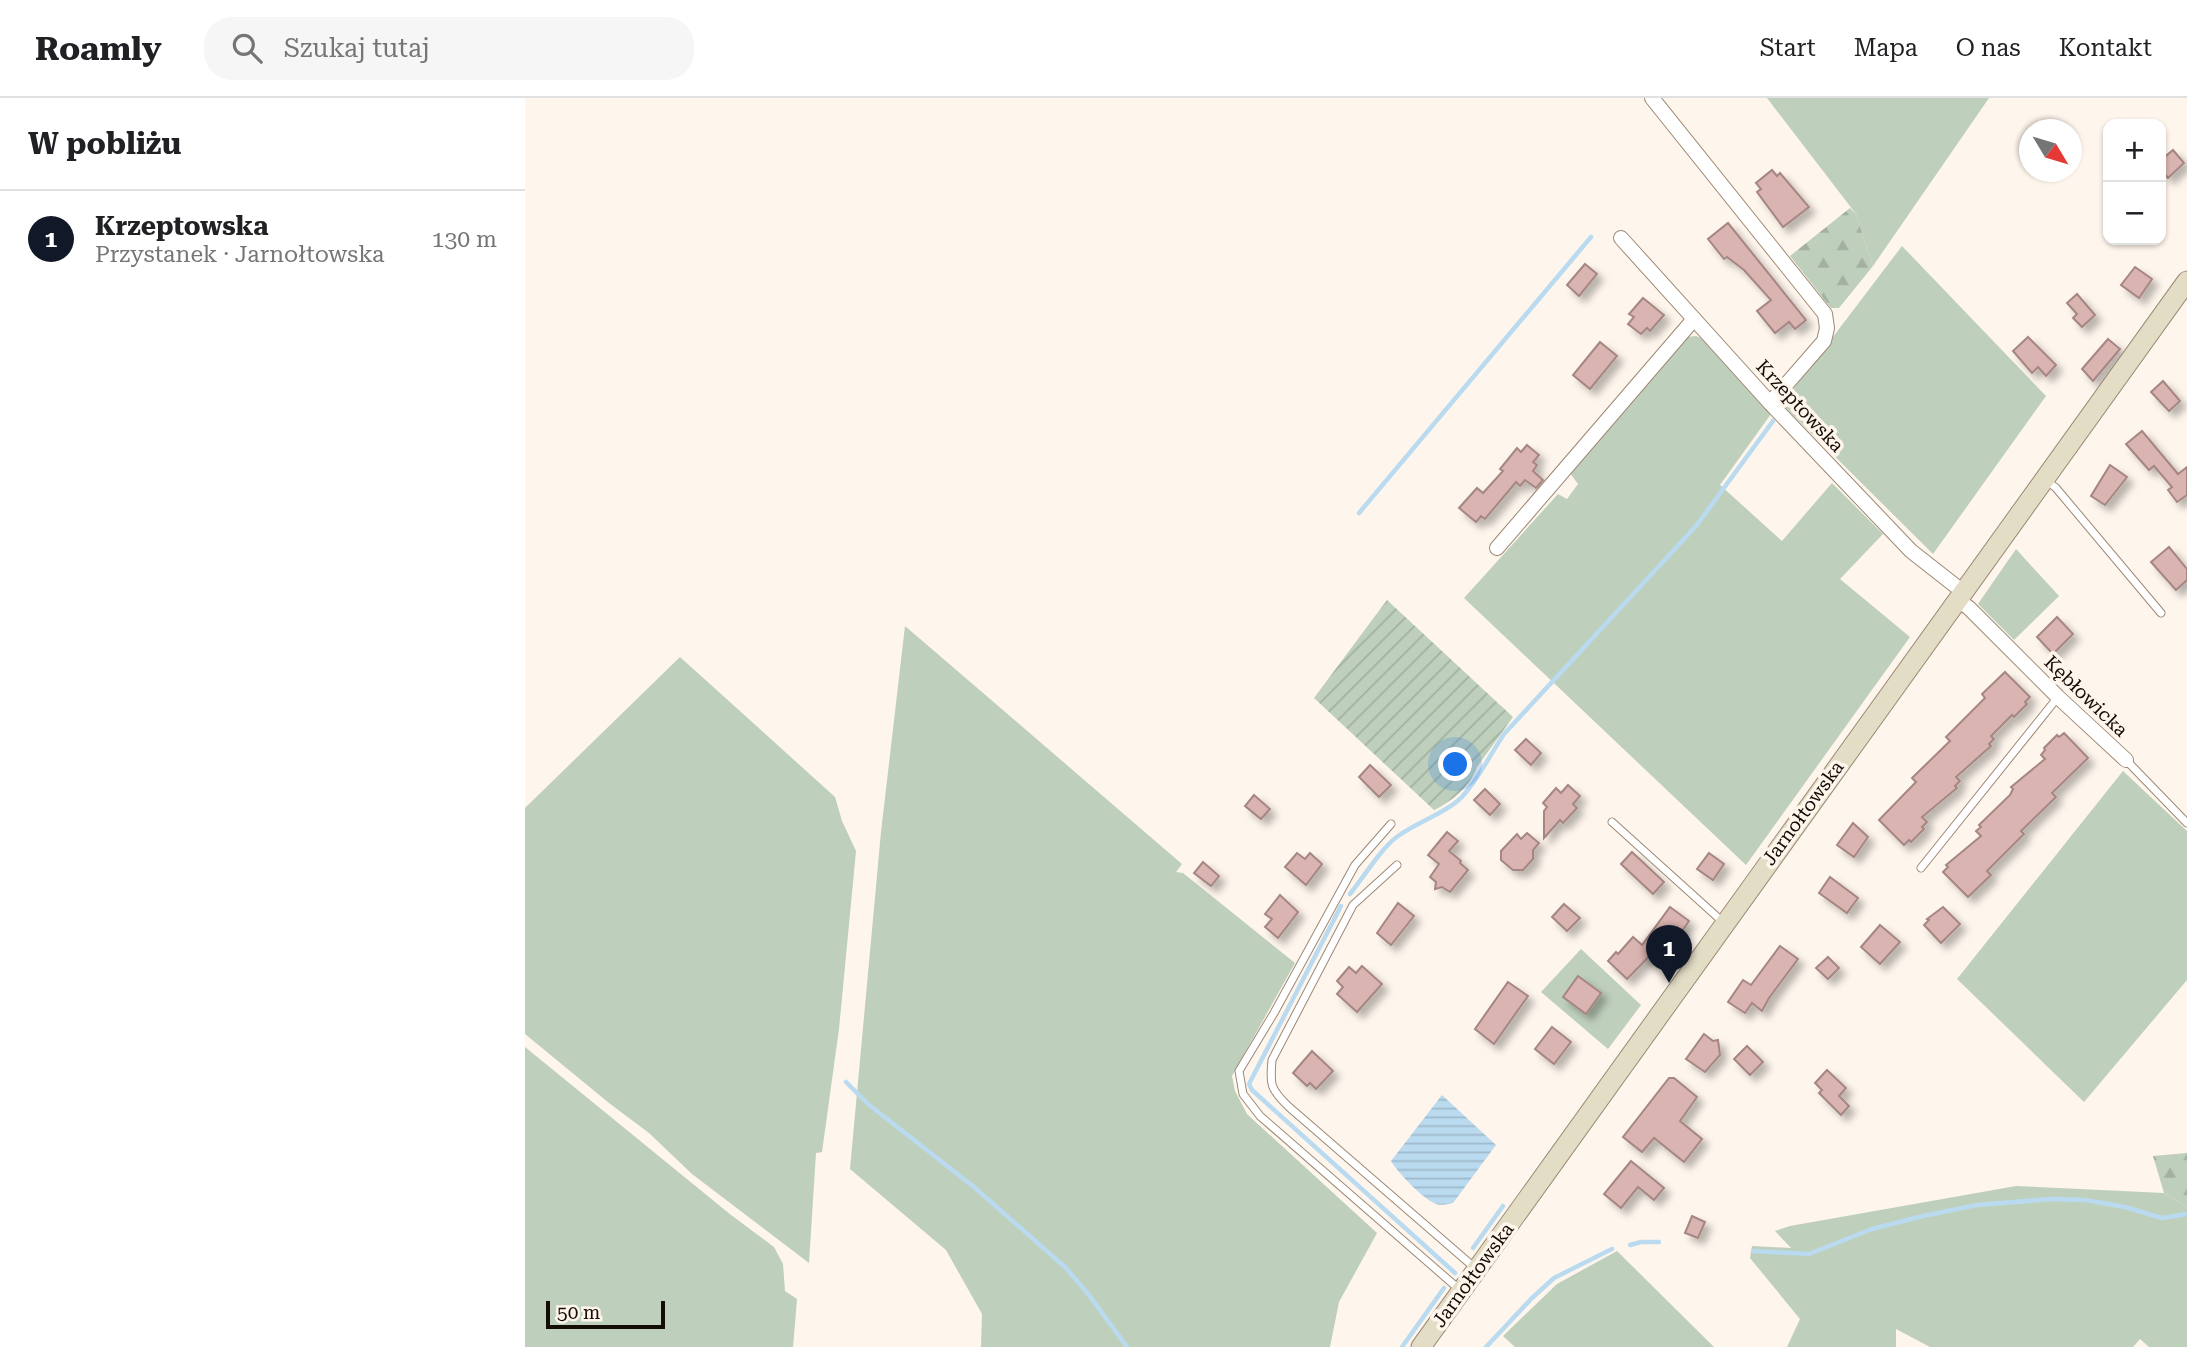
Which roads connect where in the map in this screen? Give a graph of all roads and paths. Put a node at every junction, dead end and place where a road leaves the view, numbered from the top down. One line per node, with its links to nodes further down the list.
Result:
1 (1652, 98): 5 (street)
2 (1621, 238): 4 (street, Krzeptowska)
3 (2187, 281): 6 (street, Jarnołtowska)
4 (1694, 318): 5 (street, Krzeptowska); 7 (street)
5 (1770, 403): 8 (street, Krzeptowska)
6 (2044, 479): 8 (street, Jarnołtowska); 9 (lane)
7 (1497, 548)
8 (1959, 595): 10 (street, Kębłowicka); 19 (street, Jarnołtowska)
9 (2161, 613)
10 (2058, 697): 11 (street, Kębłowicka); 16 (lane)
11 (2126, 760): 13 (lane, Kębłowicka)
12 (1612, 822): 19 (lane)
13 (2187, 822)
14 (1391, 824): 17 (lane)
15 (1397, 865): 18 (lane)
16 (1921, 868)
17 (1338, 895): 18 (lane); 21 (lane)
18 (1353, 905): 20 (lane)
19 (1724, 924): 20 (street, Jarnołtowska)
20 (1476, 1270): 21 (street, Jarnołtowska)
21 (1461, 1291): 22 (street, Jarnołtowska)
22 (1421, 1347)

